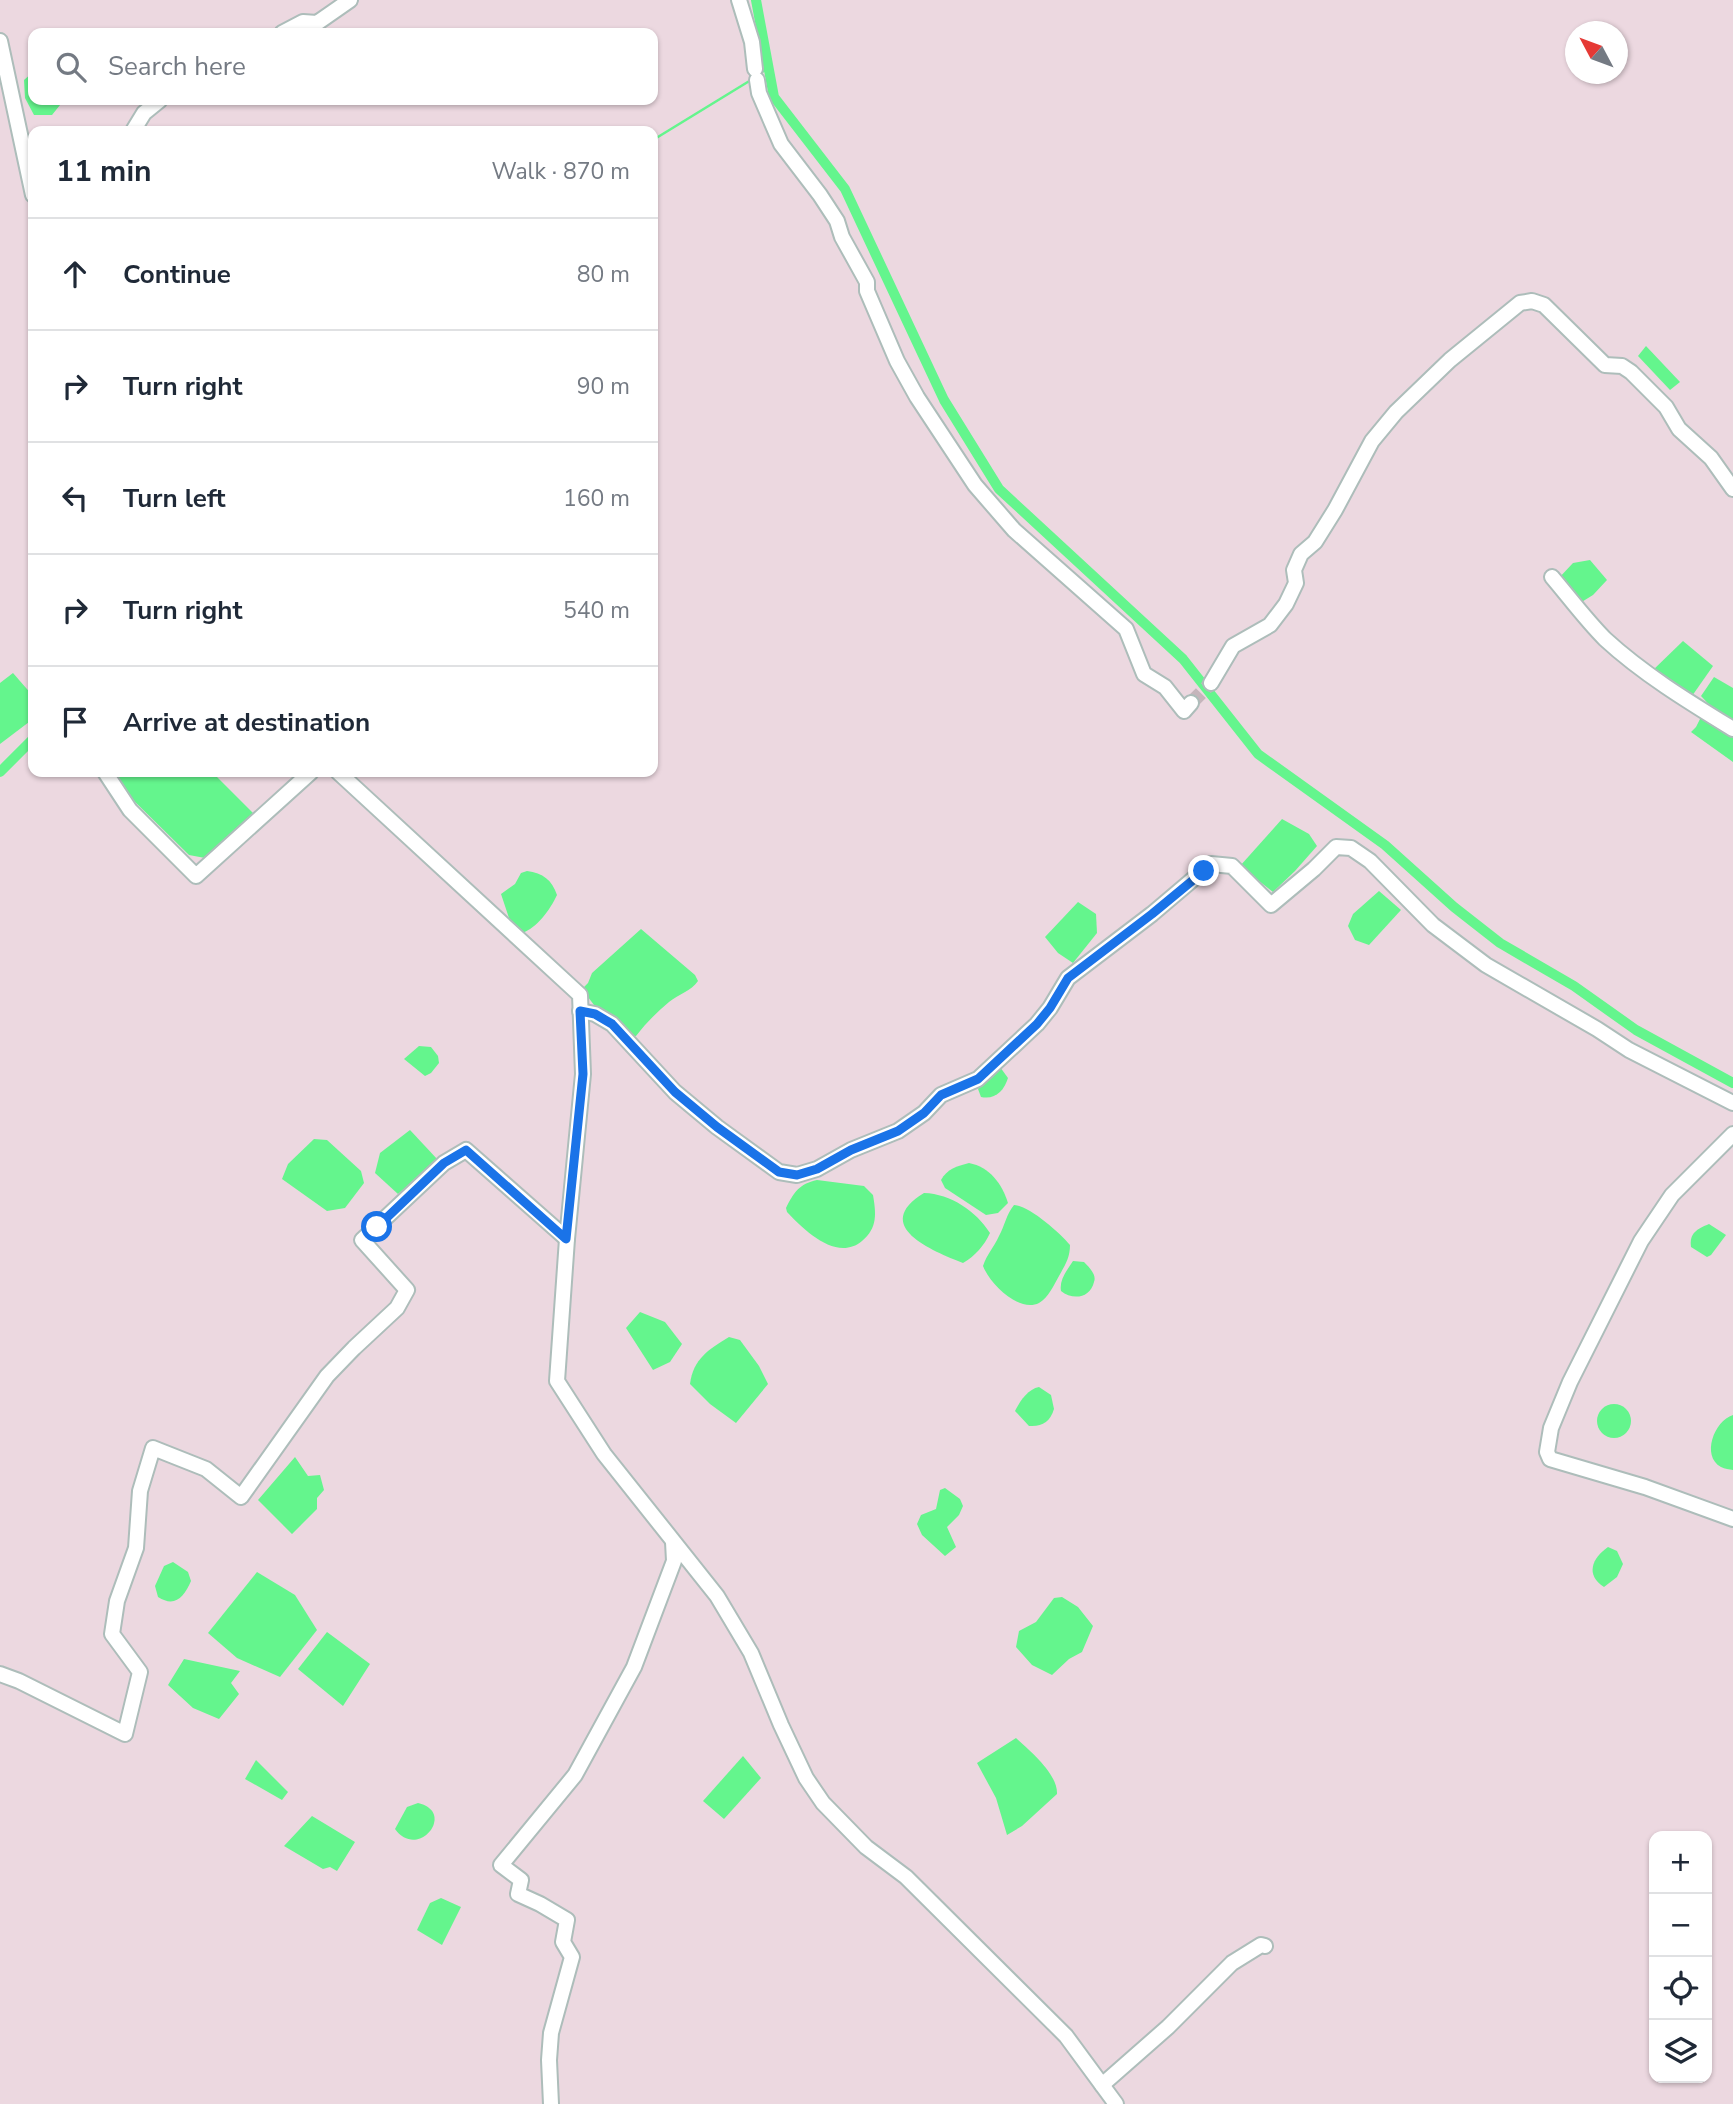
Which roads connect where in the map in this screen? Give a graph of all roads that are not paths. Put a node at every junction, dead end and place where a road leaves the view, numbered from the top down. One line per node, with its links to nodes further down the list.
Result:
1 (350, 0): 3 (street)
2 (739, 0): 11 (street)
3 (292, 28)
4 (0, 41): 7 (street)
5 (154, 105): 6 (street)
6 (136, 126)
7 (28, 172)
8 (1733, 489): 10 (street)
9 (1552, 577): 12 (street)
10 (1211, 683)
11 (1191, 703)
12 (1733, 729)
13 (108, 777): 14 (street)
14 (305, 777)
15 (343, 777): 16 (street)
16 (580, 1011): 17 (street); 19 (street)
17 (1733, 1103)
18 (1733, 1134): 20 (street)
19 (566, 1239): 21 (street); 22 (street)
20 (1733, 1519)
21 (673, 1542): 24 (street); 25 (street)
22 (0, 1674)
23 (1265, 1946): 24 (street)
24 (1102, 2085): 26 (street)
25 (551, 2104)
26 (1116, 2104)

